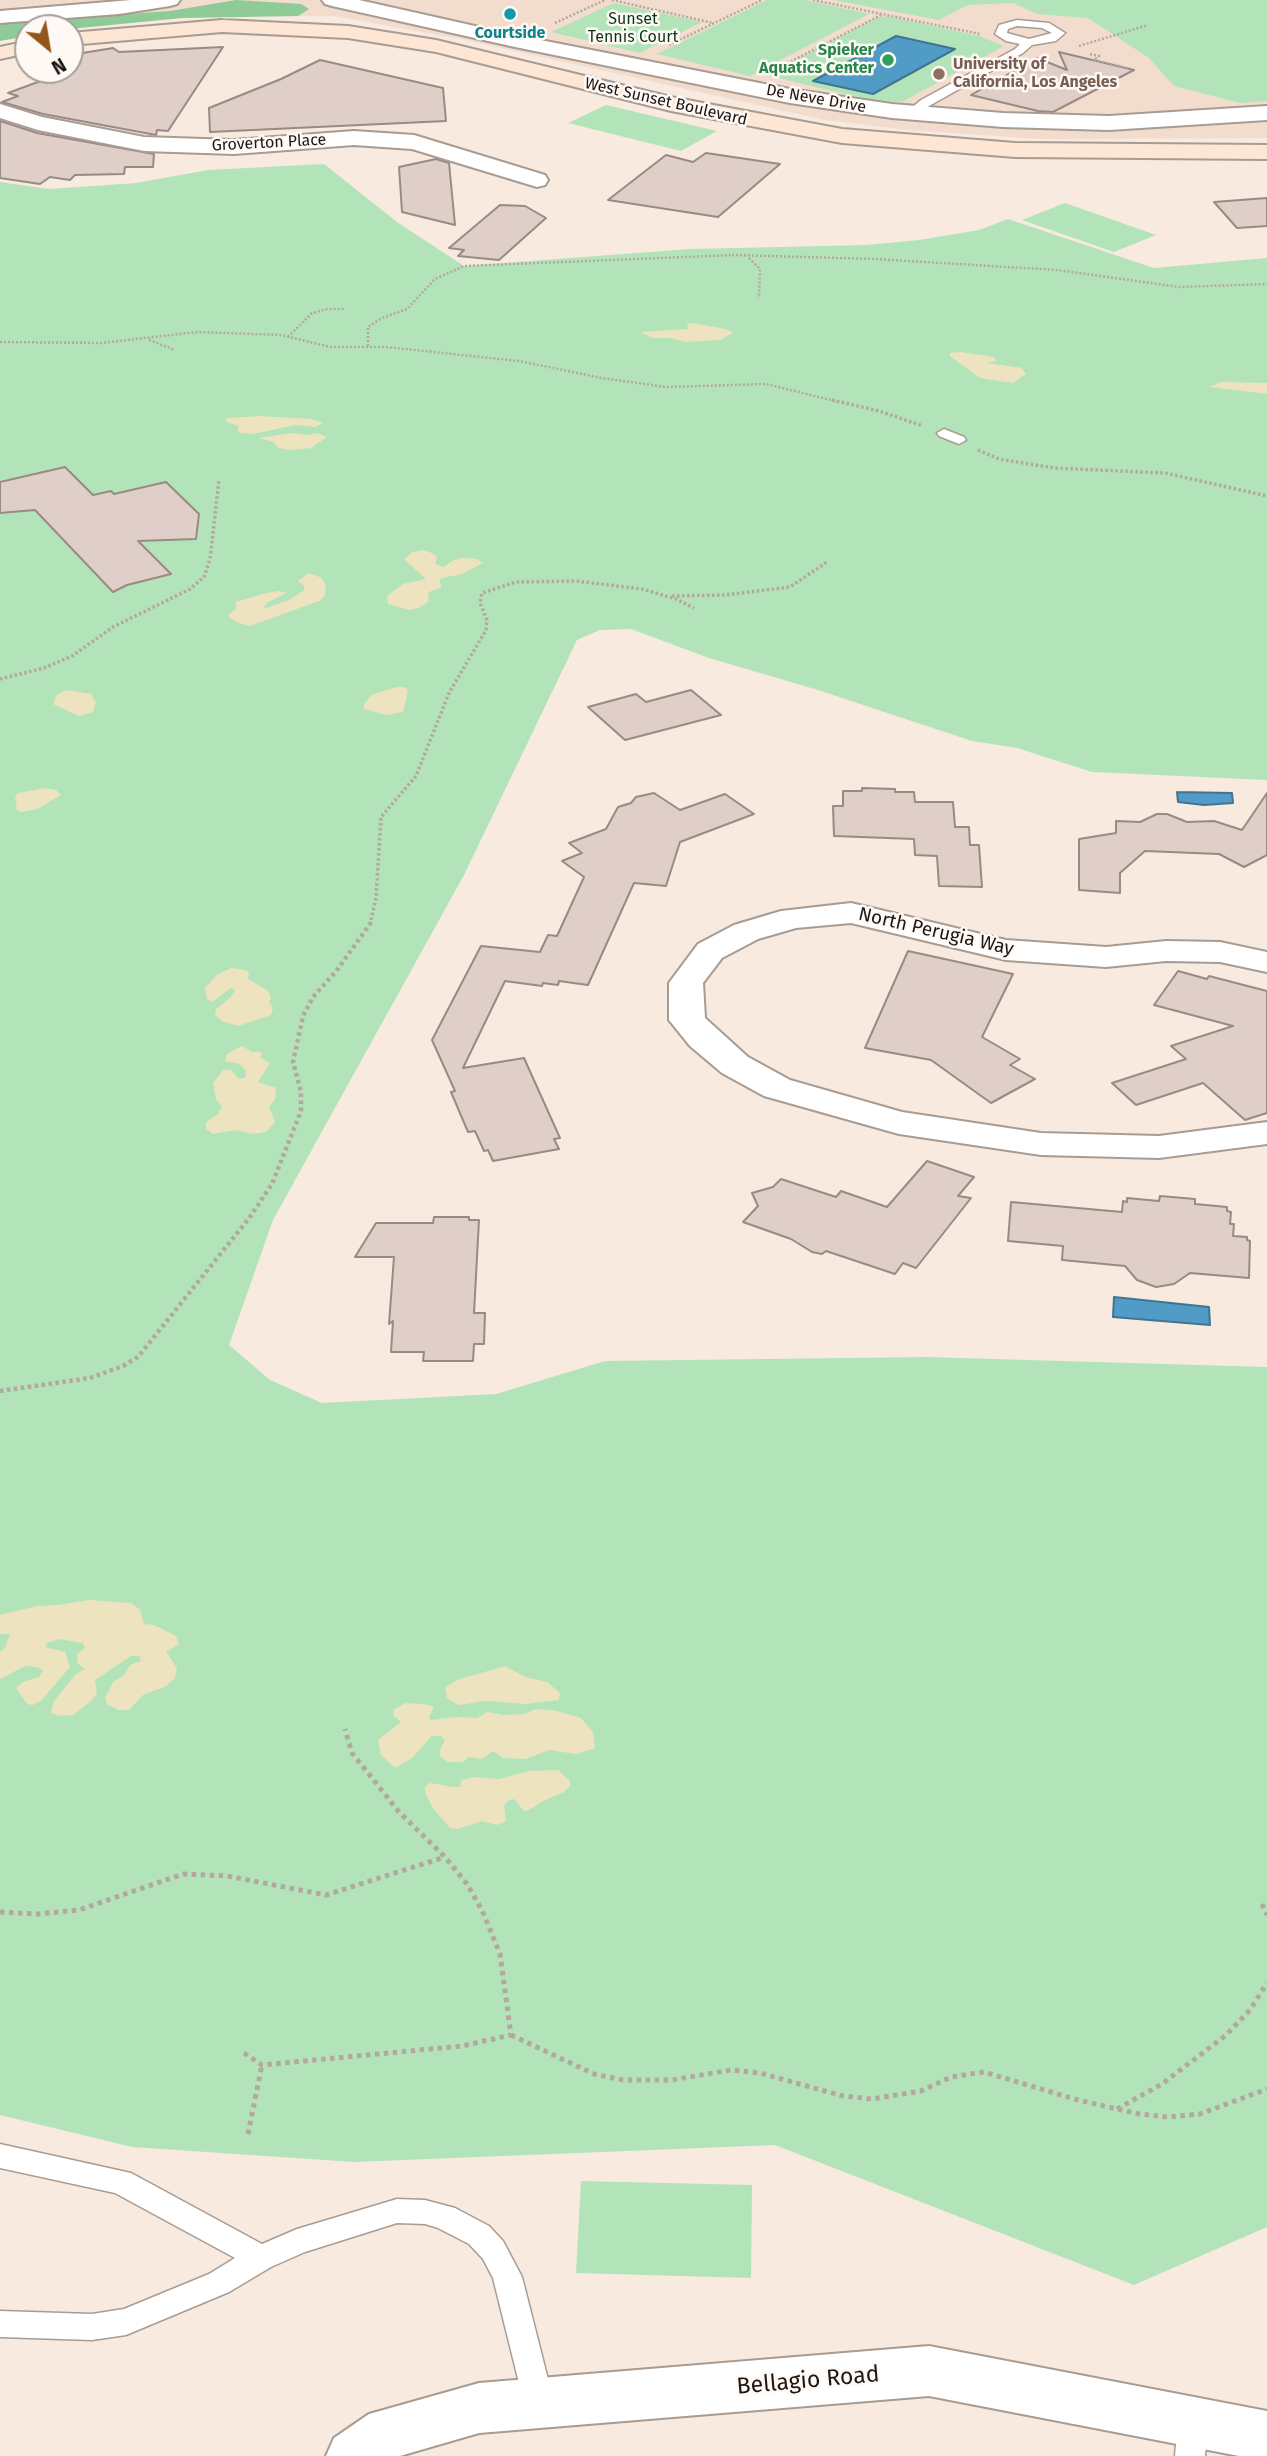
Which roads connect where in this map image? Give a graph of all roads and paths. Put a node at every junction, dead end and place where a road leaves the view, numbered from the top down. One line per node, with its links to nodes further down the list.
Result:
1 (170, 0): 8 (street)
2 (332, 0): 13 (street, De Neve Drive)
3 (605, 0): 13 (path)
4 (612, 0): 9 (path)
5 (762, 0): 9 (path)
6 (813, 0): 7 (path)
7 (883, 14): 11 (path); 19 (path)
8 (0, 17)
9 (714, 23): 16 (path)
10 (1148, 25): 15 (path)
11 (988, 36)
12 (84, 37): 23 (main road, West Sunset Boulevard)
13 (515, 41): 22 (street, De Neve Drive)
14 (1029, 42): 22 (lane)
15 (1079, 46)
16 (660, 50)
17 (1090, 54): 18 (path)
18 (1127, 68)
19 (773, 70)
20 (0, 111): 24 (street, Groverton Place)
21 (1267, 113): 22 (street, De Neve Drive)
22 (912, 114)
23 (1267, 152)
24 (537, 180)
25 (732, 255): 26 (path); 27 (path); 32 (path)
26 (1267, 284)
27 (759, 298)
28 (345, 309): 29 (path)
29 (288, 337): 30 (path); 32 (path)
30 (145, 339): 31 (path); 33 (path)
31 (0, 342)
32 (368, 346): 34 (path)
33 (175, 350)
34 (944, 433): 35 (lane)
35 (959, 440): 37 (path)
36 (219, 480): 41 (path)
37 (1267, 496)
38 (827, 562): 39 (path)
39 (667, 596): 40 (path); 44 (path)
40 (694, 608)
41 (0, 679)
42 (1267, 962): 43 (street, North Perugia Way)
43 (1267, 1133)
44 (0, 1391)
45 (345, 1729): 46 (path)
46 (445, 1857): 48 (path); 51 (path)
47 (1262, 1904): 49 (path)
48 (0, 1912)
49 (1267, 1915)
50 (1267, 1983): 55 (path)
51 (511, 2035): 53 (path); 55 (path)
52 (244, 2053): 53 (path)
53 (262, 2065): 56 (path)
54 (1267, 2089): 55 (path)
55 (1116, 2109)
56 (248, 2134)
57 (0, 2156): 58 (lane)
58 (261, 2258): 59 (lane); 60 (lane)
59 (0, 2324)
60 (539, 2403): 62 (street, Bellagio Road); 63 (street, Bellagio Road)
61 (1267, 2435): 62 (street, Bellagio Road)
62 (1192, 2439)
63 (354, 2456)

